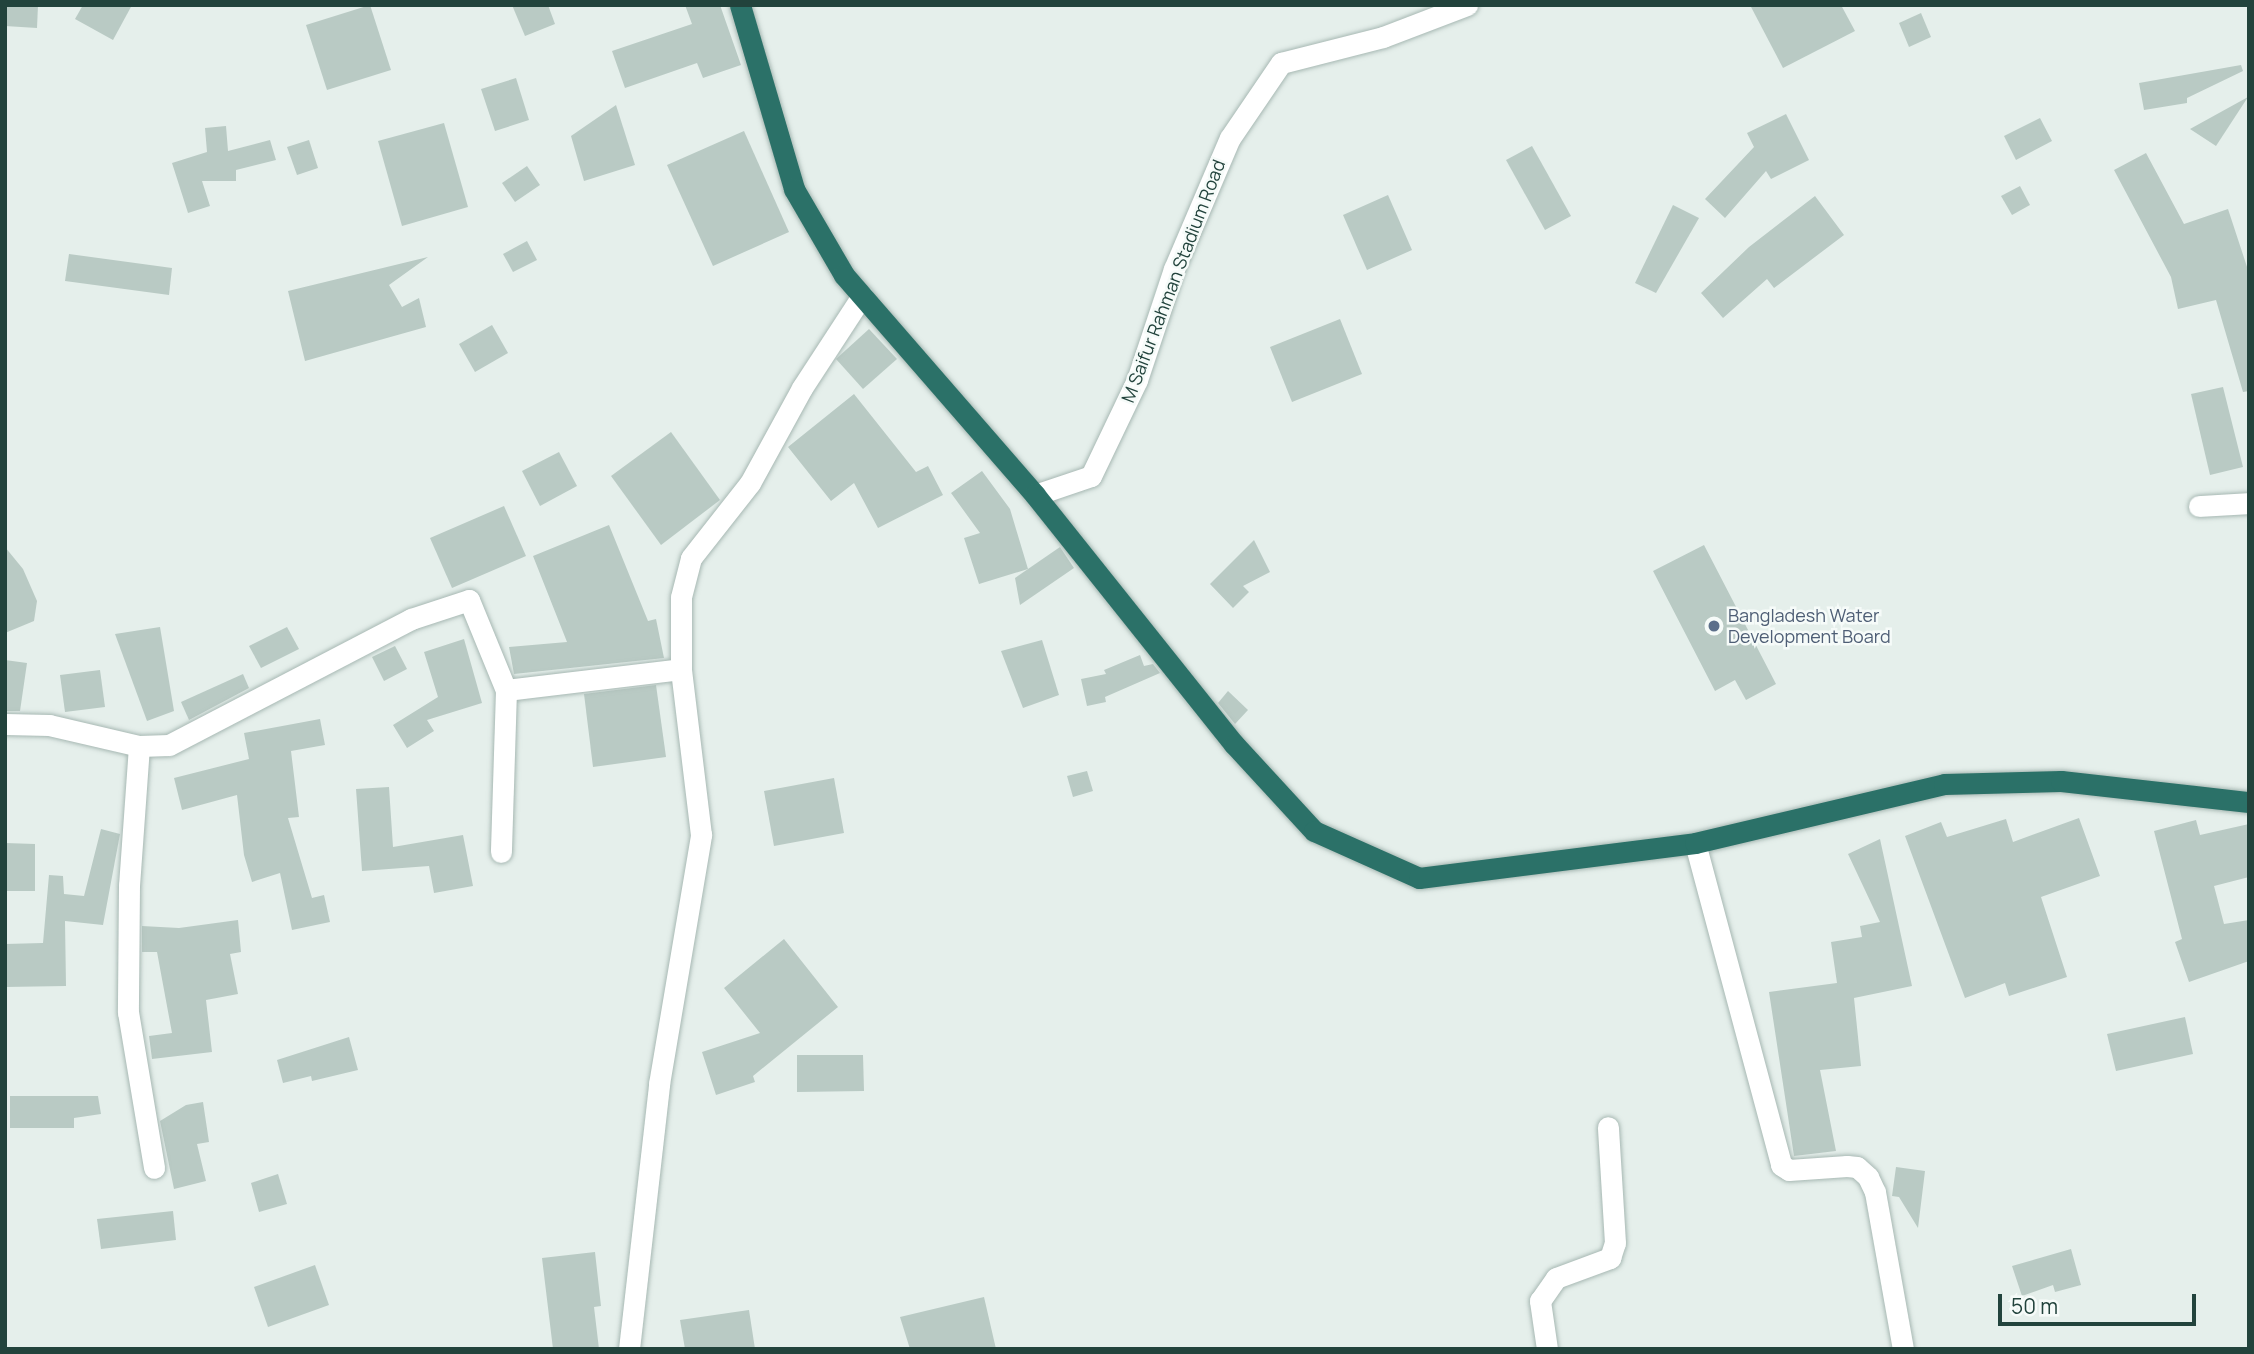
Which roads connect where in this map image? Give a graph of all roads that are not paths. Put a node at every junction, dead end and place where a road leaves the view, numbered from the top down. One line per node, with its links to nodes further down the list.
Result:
1 (740, 5): 3 (highway)
2 (1467, 5): 4 (street, M Saifur Rahman Stadium Road)
3 (862, 296): 4 (highway); 7 (street)
4 (1035, 495): 12 (highway)
5 (2249, 503): 6 (street)
6 (2199, 506)
7 (681, 669): 8 (street); 16 (street)
8 (506, 690): 10 (street); 13 (street)
9 (5, 724): 10 (street)
10 (139, 746): 15 (street)
11 (2249, 802): 12 (highway)
12 (1695, 844): 18 (street)
13 (502, 852)
14 (1608, 1127): 17 (street)
15 (154, 1168)
16 (629, 1349)
17 (1547, 1349)
18 (1903, 1349)

